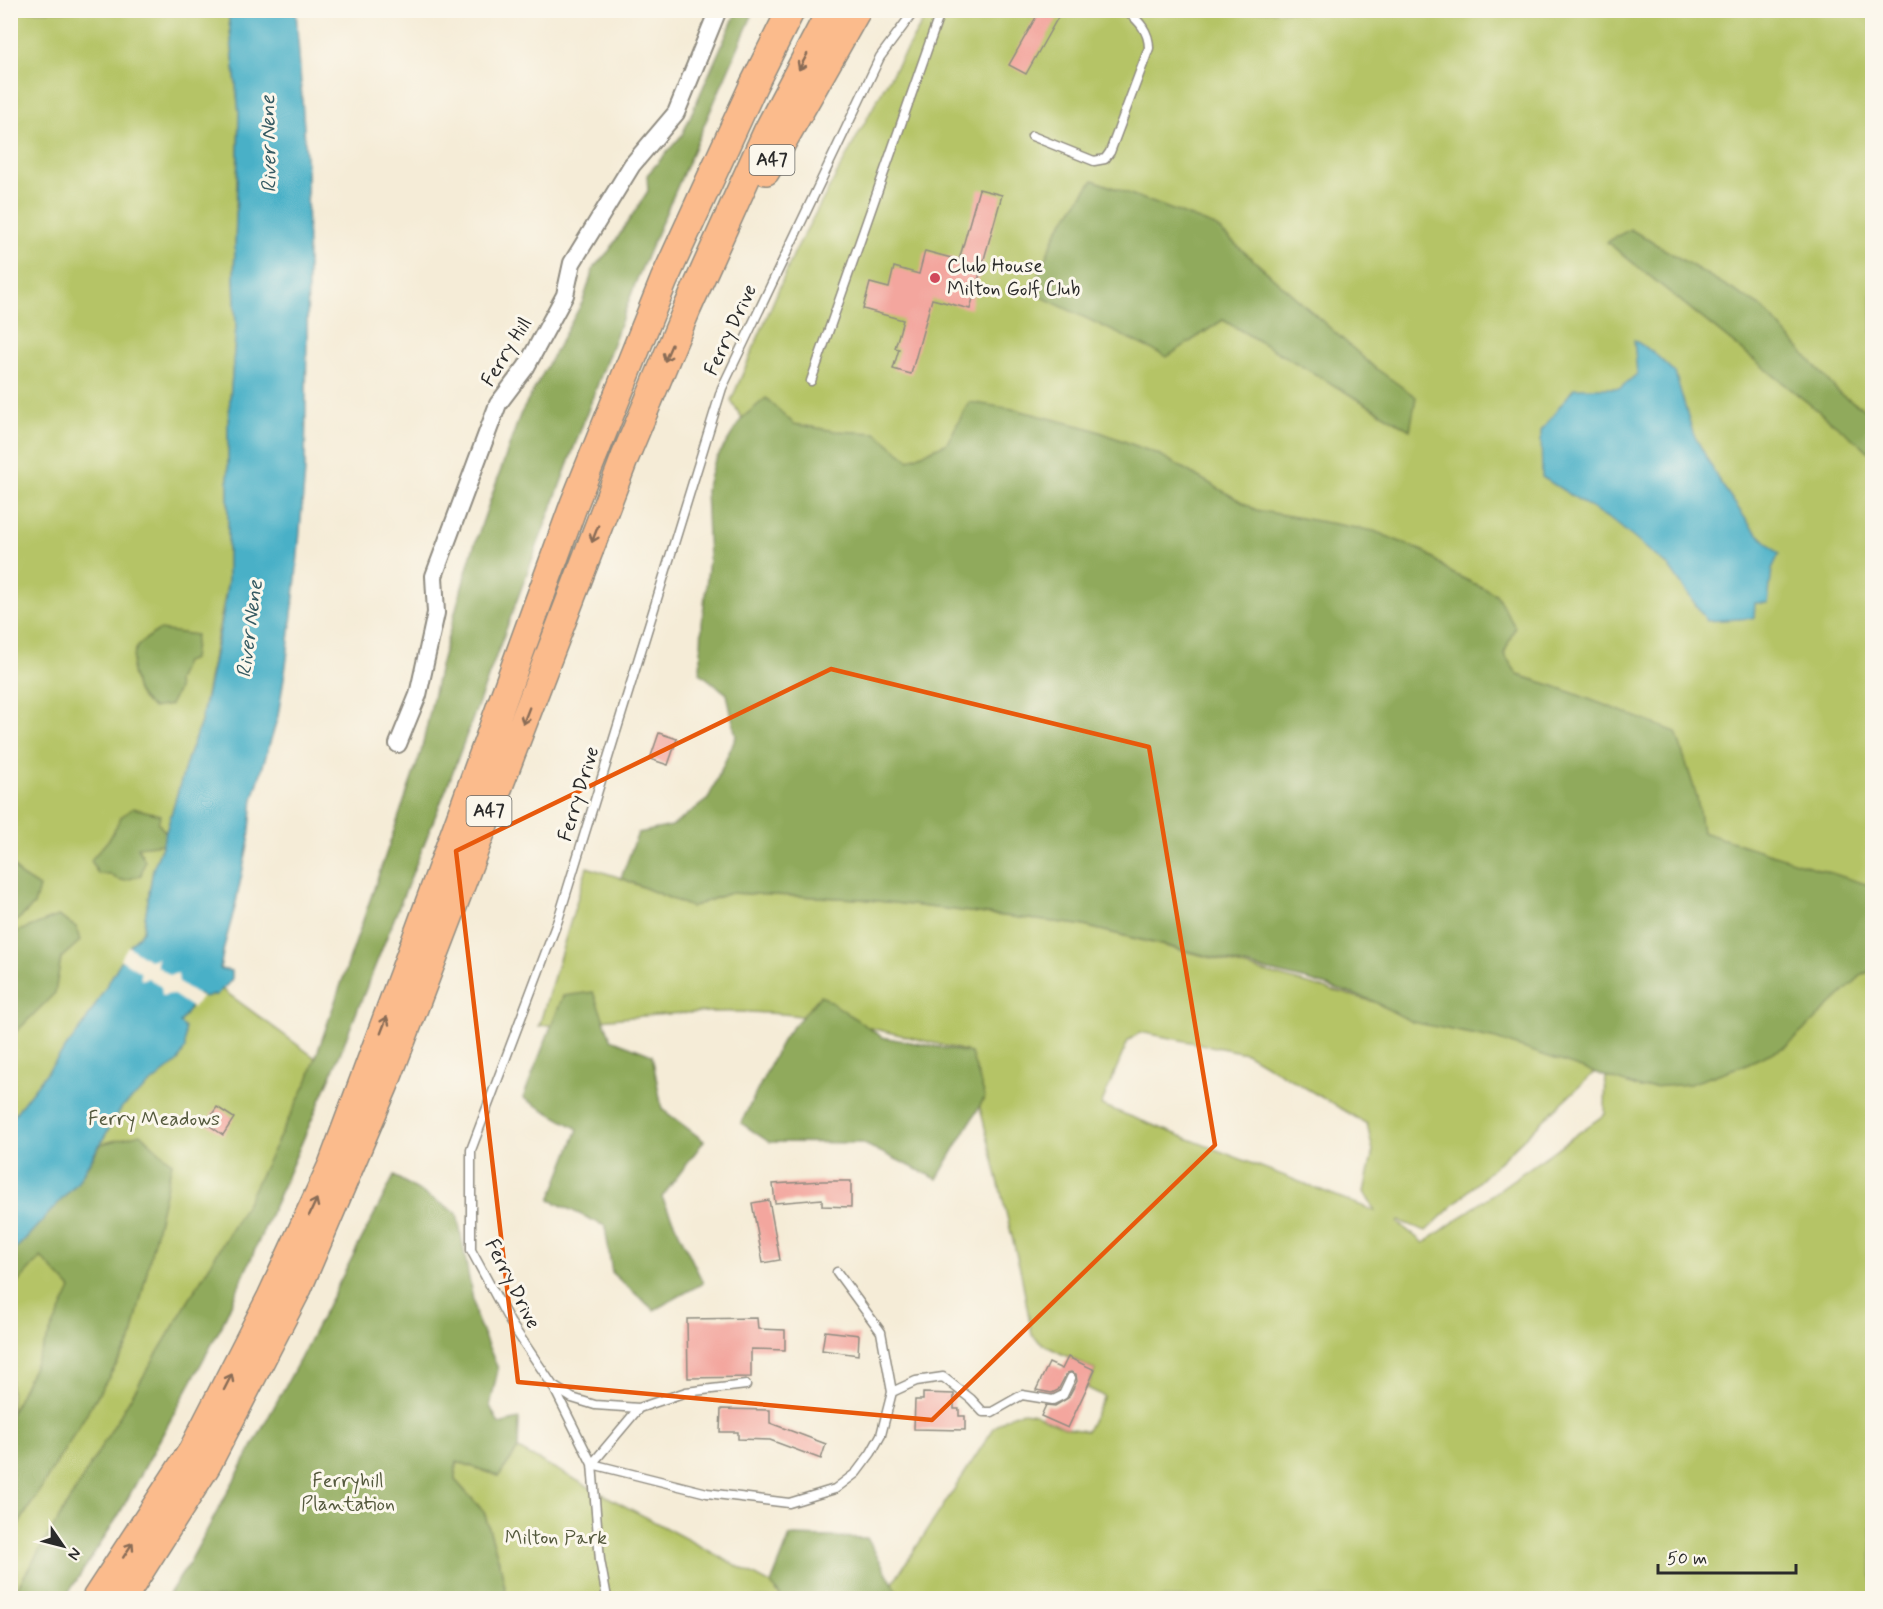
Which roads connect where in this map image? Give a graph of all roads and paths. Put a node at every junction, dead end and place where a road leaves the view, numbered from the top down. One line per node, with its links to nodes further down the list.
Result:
1 (718, 10): 13 (street, Ferry Hill)
2 (773, 10): 10 (highway, A47)
3 (791, 10): 10 (highway, A47)
4 (831, 10): 11 (highway, A47, one-way to 11)
5 (857, 10): 11 (highway, A47)
6 (915, 10): 17 (lane, Ferry Drive)
7 (941, 10): 12 (lane)
8 (1126, 10): 9 (lane)
9 (1032, 136)
10 (664, 280): 21 (highway, A47, one-way to 10)
11 (687, 309): 22 (highway, A47, one-way to 22)
12 (811, 381)
13 (398, 744)
14 (837, 1272): 18 (lane)
15 (1071, 1378): 18 (lane)
16 (746, 1385): 19 (lane)
17 (553, 1386): 19 (lane); 20 (lane, Ferry Drive)
18 (892, 1392): 20 (lane)
19 (639, 1408): 20 (lane)
20 (592, 1464): 23 (lane, Ferry Drive)
21 (96, 1599)
22 (123, 1599)
23 (607, 1599)

